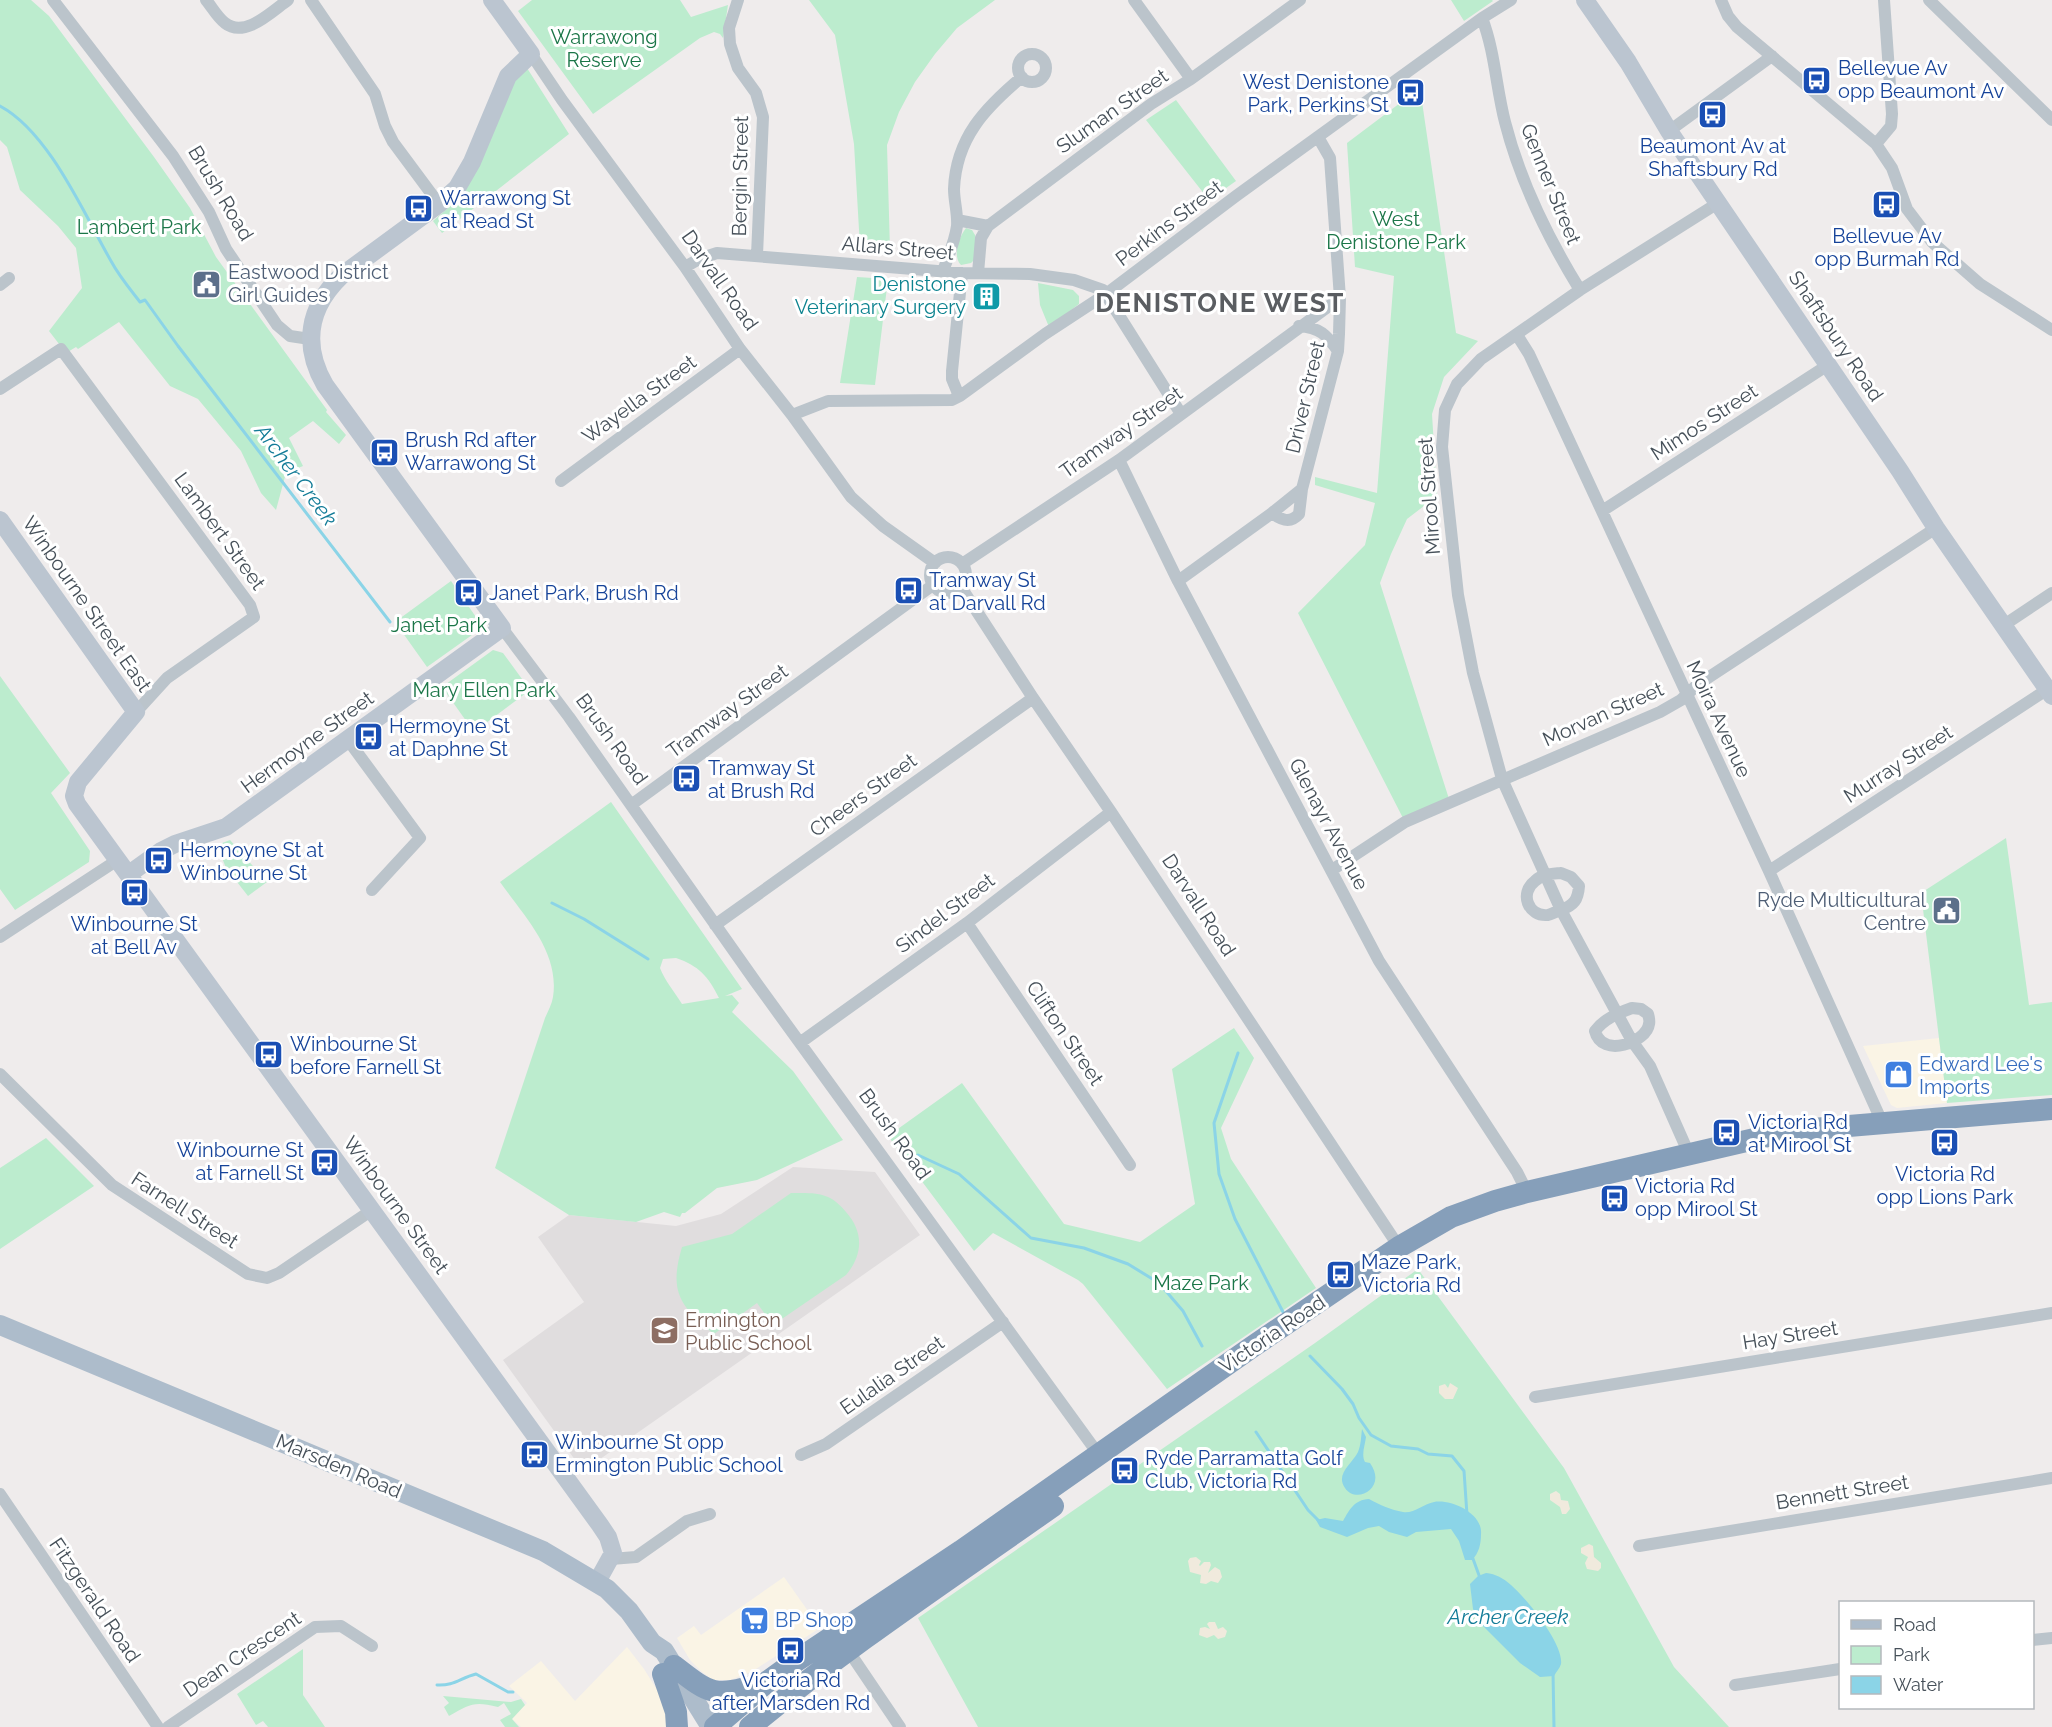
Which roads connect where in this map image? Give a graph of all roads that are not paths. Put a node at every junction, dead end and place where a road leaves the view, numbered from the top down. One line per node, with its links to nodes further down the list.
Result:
1 (53, 0): 38 (street, Brush Road)
2 (206, 0): 3 (street)
3 (288, 0)
4 (312, 0): 24 (street)
5 (492, 0): 15 (street, Darvall Road)
6 (738, 0): 27 (street, Bergin Street)
7 (1134, 0): 18 (street)
8 (1300, 0): 18 (street, Sluman Street)
9 (1511, 0): 14 (street, Perkins Street)
10 (1585, 0): 20 (street, Shaftsbury Road)
11 (1721, 0): 16 (street)
12 (1884, 0): 22 (street)
13 (1929, 0): 19 (street)
14 (1482, 18): 21 (street, Perkins Street); 32 (street, Genner Street)
15 (531, 54): 24 (street); 28 (street, Darvall Road)
16 (1772, 56): 20 (street); 22 (street)
17 (1022, 77): 25 (street)
18 (1191, 79): 26 (street, Sluman Street)
19 (2052, 120)
20 (1669, 131): 23 (street, Shaftsbury Road)
21 (1318, 137): 33 (street, Perkins Street); 34 (street, Driver Street)
22 (1876, 144): 36 (street)
23 (1718, 203): 32 (street, Mirool Street); 41 (street, Shaftsbury Road)
24 (439, 204): 38 (street)
25 (957, 220): 26 (street); 29 (street)
26 (988, 226): 31 (street)
27 (757, 255): 28 (street, Allars Street); 29 (street, Allars Street)
28 (685, 267): 39 (street, Darvall Road)
29 (943, 271): 30 (street, Allars Street)
30 (962, 273): 31 (street, Allars Street); 43 (street)
31 (978, 273): 33 (street, Allars Street)
32 (1580, 290): 37 (street, Mirool Street)
33 (1106, 294): 43 (street, Perkins Street); 44 (street)
34 (1340, 297): 35 (street, Tramway Street); 40 (street, Driver Street)
35 (1299, 326): 40 (street); 44 (street, Tramway Street)
36 (2052, 330)
37 (1517, 335): 49 (street, Moira Avenue); 66 (street, Mirool Street)
38 (310, 339): 60 (street, Brush Road)
39 (740, 349): 45 (street, Darvall Road); 47 (street, Wayella Street)
40 (1338, 351): 48 (street, Driver Street)
41 (1828, 364): 49 (street, Mimos Street); 52 (street, Shaftsbury Road)
42 (0, 389): 64 (street, Lambert Street)
43 (959, 396): 45 (street, Perkins Street)
44 (1181, 414): 46 (street, Tramway Street)
45 (792, 415): 53 (street, Darvall Road)
46 (1119, 460): 54 (street, Tramway Street); 55 (street, Glenayr Avenue)
47 (561, 481)
48 (1302, 489): 50 (street); 50 (street, Driver Street)
49 (1602, 512): 62 (street, Moira Avenue)
50 (1272, 513): 55 (street)
51 (0, 520): 64 (street, Winbourne Street East)
52 (1936, 528): 59 (street, Shaftsbury Road); 62 (street, Morvan Street)
53 (935, 563): 54 (street); 56 (street)
54 (962, 564): 57 (street)
55 (1178, 581): 70 (street, Glenayr Avenue)
56 (933, 585): 57 (street); 67 (street, Tramway Street)
57 (961, 587): 63 (street, Darvall Road)
58 (2052, 593): 59 (street)
59 (2004, 625): 61 (street, Shaftsbury Road)
60 (502, 628): 65 (street, Hermoyne Street); 67 (street, Brush Road)
61 (2050, 692): 71 (street, Murray Street)
62 (1686, 694): 66 (street, Morvan Street); 71 (street, Moira Avenue)
63 (1033, 698): 68 (street, Darvall Road); 77 (street, Cheers Street)
64 (136, 711): 69 (street, Winbourne Street East)
65 (348, 740): 72 (street, Hermoyne Street); 74 (street)
66 (1502, 779): 70 (street, Morvan Street); 73 (street, Mirool Street)
67 (631, 805): 77 (street, Brush Road)
68 (1111, 812): 76 (street, Sindel Street); 90 (street, Darvall Road)
69 (116, 861): 72 (street, Winbourne Street); 78 (street)
70 (1332, 870): 88 (street, Glenayr Avenue)
71 (1769, 871): 84 (street, Moira Avenue)
72 (129, 874): 89 (street, Winbourne Street)
73 (1545, 874): 75 (street, Mirool Street); 75 (street); 75 (street)
74 (372, 890)
75 (1561, 910): 79 (street, Mirool Street)
76 (967, 923): 81 (street, Sindel Street); 87 (street, Clifton Street)
77 (715, 925): 81 (street, Brush Road)
78 (0, 937)
79 (1617, 1013): 80 (street, Mirool Street); 80 (street); 80 (street)
80 (1632, 1041): 86 (street, Mirool Street)
81 (801, 1042): 92 (street, Brush Road)
82 (0, 1074): 89 (street, Farnell Street)
83 (2052, 1109): 84 (highway, Victoria Road)
84 (1882, 1122): 86 (highway, Victoria Road)
85 (2052, 1123): 106 (highway, Victoria Road)
86 (1689, 1154): 88 (highway, Victoria Road)
87 (1130, 1165)
88 (1527, 1192): 90 (highway, Victoria Road)
89 (372, 1210): 101 (street, Winbourne Street)
90 (1399, 1247): 96 (highway, Victoria Road)
91 (2052, 1312): 94 (street, Hay Street)
92 (1003, 1322): 95 (street, Eulalia Street); 96 (street, Brush Road)
93 (0, 1325): 102 (main road, Marsden Road)
94 (1535, 1397)
95 (801, 1455)
96 (1099, 1455): 109 (highway, Victoria Road)
97 (2052, 1478): 100 (street, Bennett Street)
98 (0, 1494): 111 (street, Fitzgerald Road)
99 (710, 1514): 101 (street)
100 (1639, 1546)
101 (611, 1559): 102 (street)
102 (597, 1582): 108 (main road, Marsden Road)
103 (2052, 1638): 104 (street)
104 (2034, 1640)
105 (372, 1646): 112 (street, Dean Crescent)
106 (848, 1650): 116 (highway, Victoria Road); 117 (street)
107 (1839, 1669): 110 (street)
108 (668, 1670): 109 (highway); 113 (highway); 114 (main road, Marsden Road); 115 (main road, Marsden Road)
109 (767, 1682): 115 (highway, Victoria Road)
110 (1735, 1685)
111 (158, 1727)
112 (168, 1727)
113 (677, 1727)
114 (696, 1727)
115 (713, 1727)
116 (750, 1727)
117 (900, 1727)

